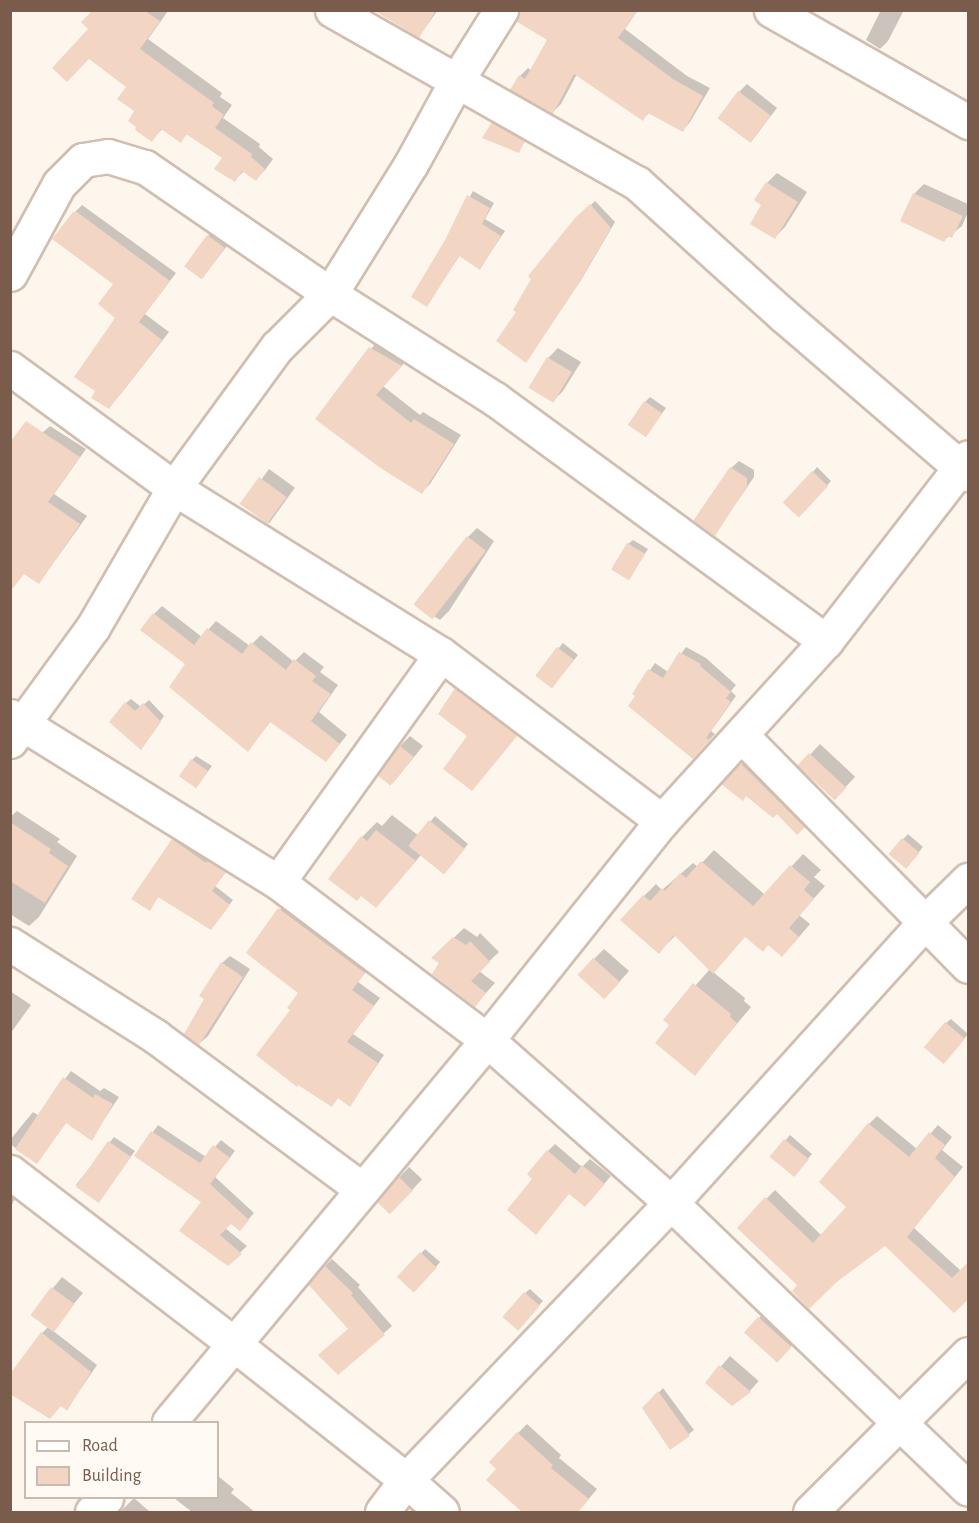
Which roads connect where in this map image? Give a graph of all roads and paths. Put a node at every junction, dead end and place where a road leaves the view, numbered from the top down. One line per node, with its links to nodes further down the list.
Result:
1 (332, 10): 4 (street)
2 (501, 10): 4 (street)
3 (771, 10): 5 (street)
4 (457, 80): 7 (street); 9 (street)
5 (969, 122)
6 (10, 274): 7 (street)
7 (330, 294): 10 (street); 11 (street)
8 (10, 368): 10 (street)
9 (966, 466): 11 (street)
10 (174, 488): 12 (street); 13 (street)
11 (826, 641): 14 (street)
12 (441, 654): 15 (street); 17 (street)
13 (14, 727): 17 (street)
14 (742, 736): 15 (street); 18 (street)
15 (662, 821): 21 (street)
16 (969, 880): 18 (street)
17 (278, 882): 21 (street)
18 (924, 923): 20 (street); 24 (street)
19 (10, 944): 23 (street)
20 (969, 966)
21 (487, 1040): 23 (street); 24 (street)
22 (10, 1172): 25 (street)
23 (362, 1190): 25 (street)
24 (671, 1203): 28 (street); 29 (street)
25 (234, 1344): 27 (street); 29 (street)
26 (969, 1354): 28 (street)
27 (170, 1421)
28 (897, 1424): 30 (street); 35 (street)
29 (406, 1480): 33 (street); 34 (street)
30 (969, 1489)
31 (104, 1499): 32 (street)
32 (93, 1512)
33 (382, 1512)
34 (442, 1512)
35 (810, 1512)

